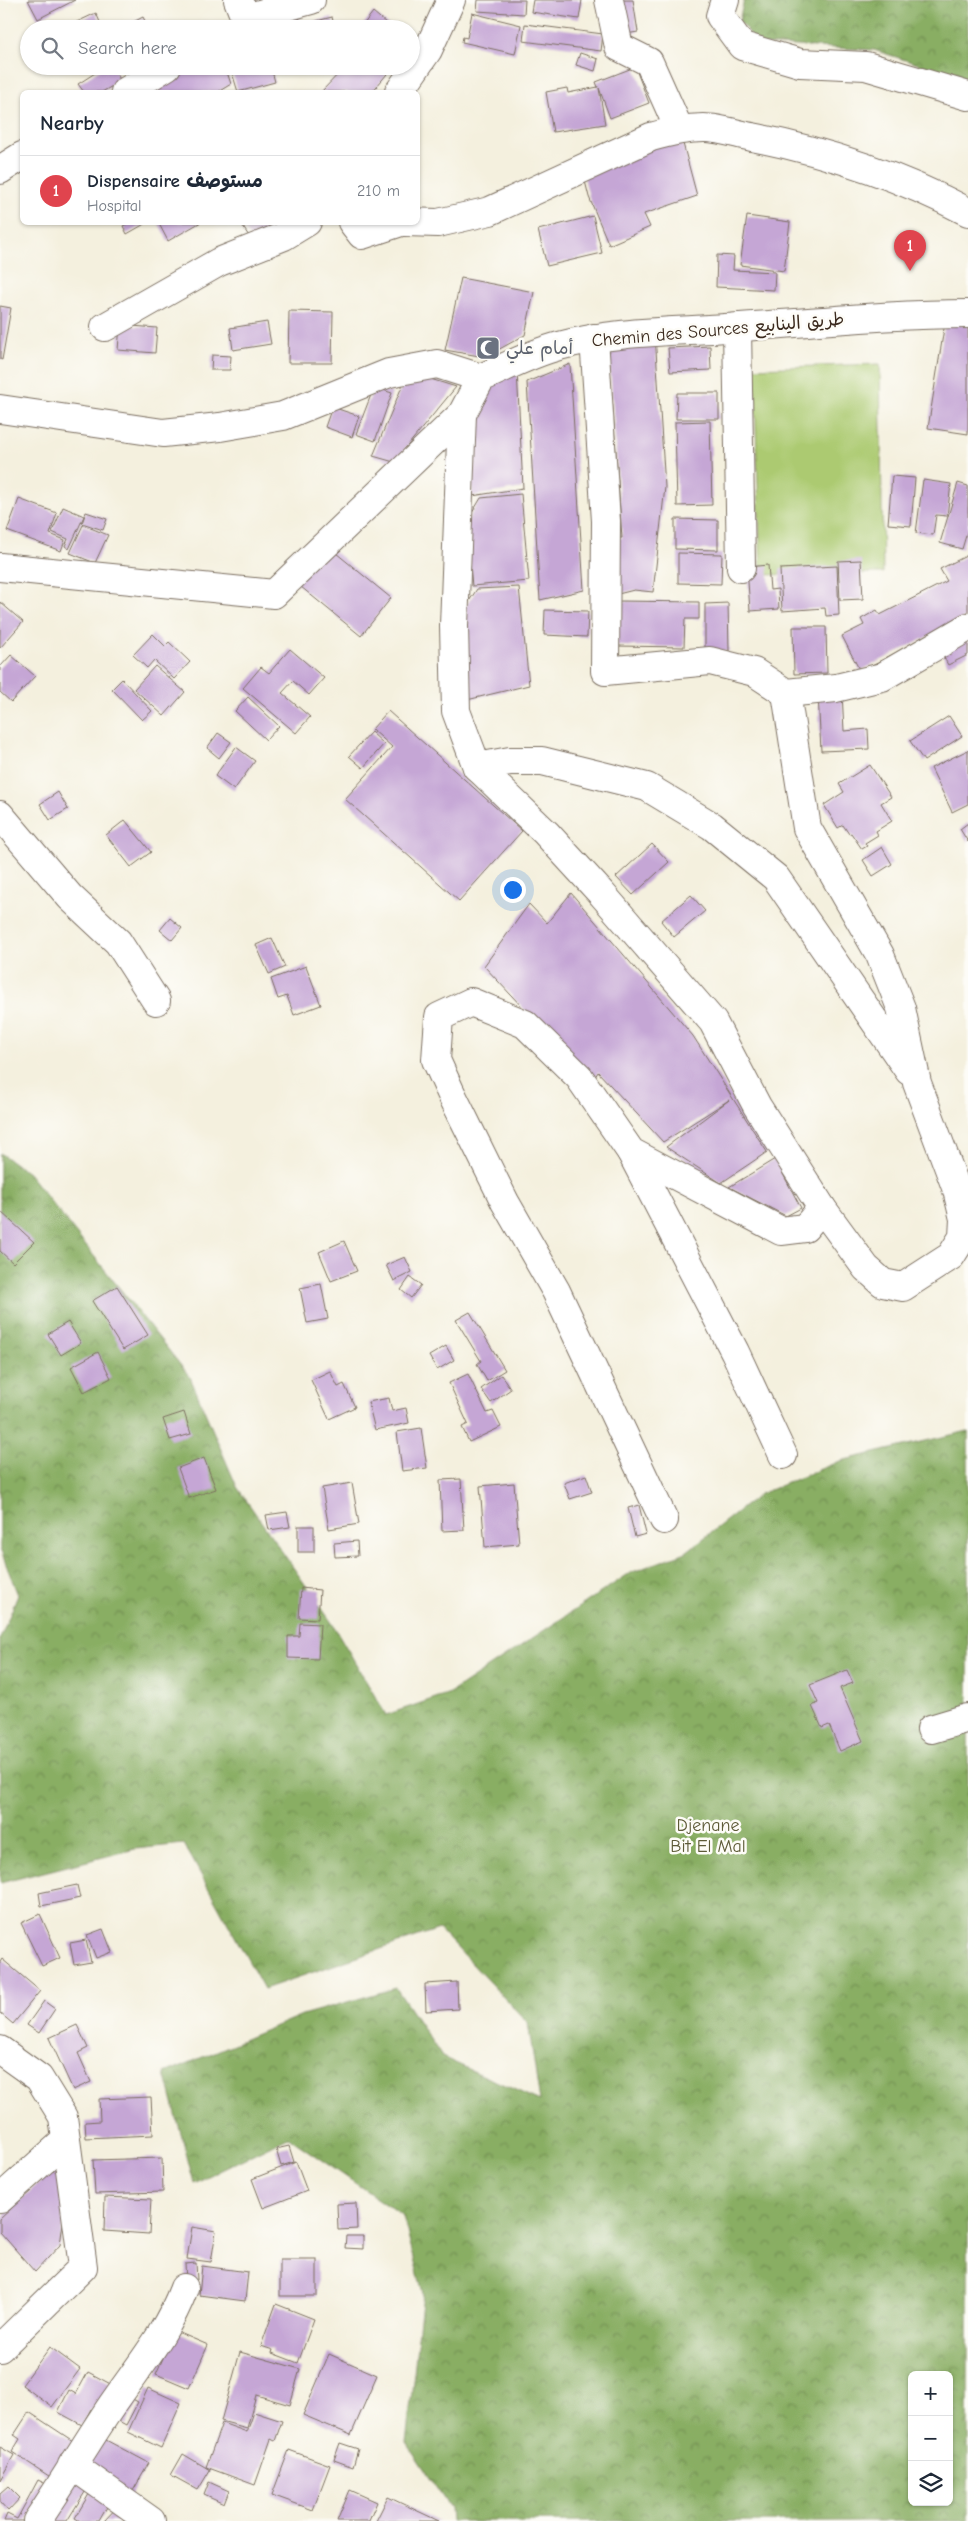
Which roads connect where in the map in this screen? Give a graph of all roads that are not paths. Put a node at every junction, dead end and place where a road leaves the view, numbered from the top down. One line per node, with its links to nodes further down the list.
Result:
1 (311, 0): 5 (street)
2 (451, 0): 6 (street)
3 (609, 0): 12 (street)
4 (725, 0): 11 (street)
5 (237, 16)
6 (420, 62)
7 (152, 75): 9 (street)
8 (411, 75): 10 (street)
9 (128, 90)
10 (400, 90)
11 (968, 96)
12 (679, 129): 15 (street); 16 (street)
13 (20, 157): 14 (street)
14 (0, 170)
15 (968, 212)
16 (420, 222)
17 (302, 225): 21 (street)
18 (354, 225): 19 (street)
19 (392, 225)
20 (968, 314): 22 (street, Chemin des Sources طريق الينابيع)
21 (104, 328)
22 (737, 328): 23 (street, Chemin des Sources طريق الينابيع); 28 (street)
23 (594, 338): 24 (street, Chemin des Sources طريق الينابيع); 30 (street)
24 (481, 378): 25 (street); 26 (street)
25 (0, 409)
26 (462, 414): 27 (street); 31 (street)
27 (0, 567)
28 (740, 568)
29 (968, 627): 30 (street)
30 (786, 693): 34 (street)
31 (477, 767): 34 (street); 36 (street)
32 (0, 815): 33 (street)
33 (156, 1001)
34 (917, 1083): 36 (street)
35 (631, 1152): 36 (street); 37 (street); 38 (street)
36 (822, 1208)
37 (783, 1455)
38 (664, 1520)
39 (968, 1718): 40 (street)
40 (930, 1729)
41 (0, 2050): 42 (street)
42 (66, 2140): 43 (street); 45 (street)
43 (0, 2199)
44 (184, 2288): 46 (street)
45 (0, 2348)
46 (72, 2465): 47 (street); 48 (street)
47 (36, 2521)
48 (151, 2521)

